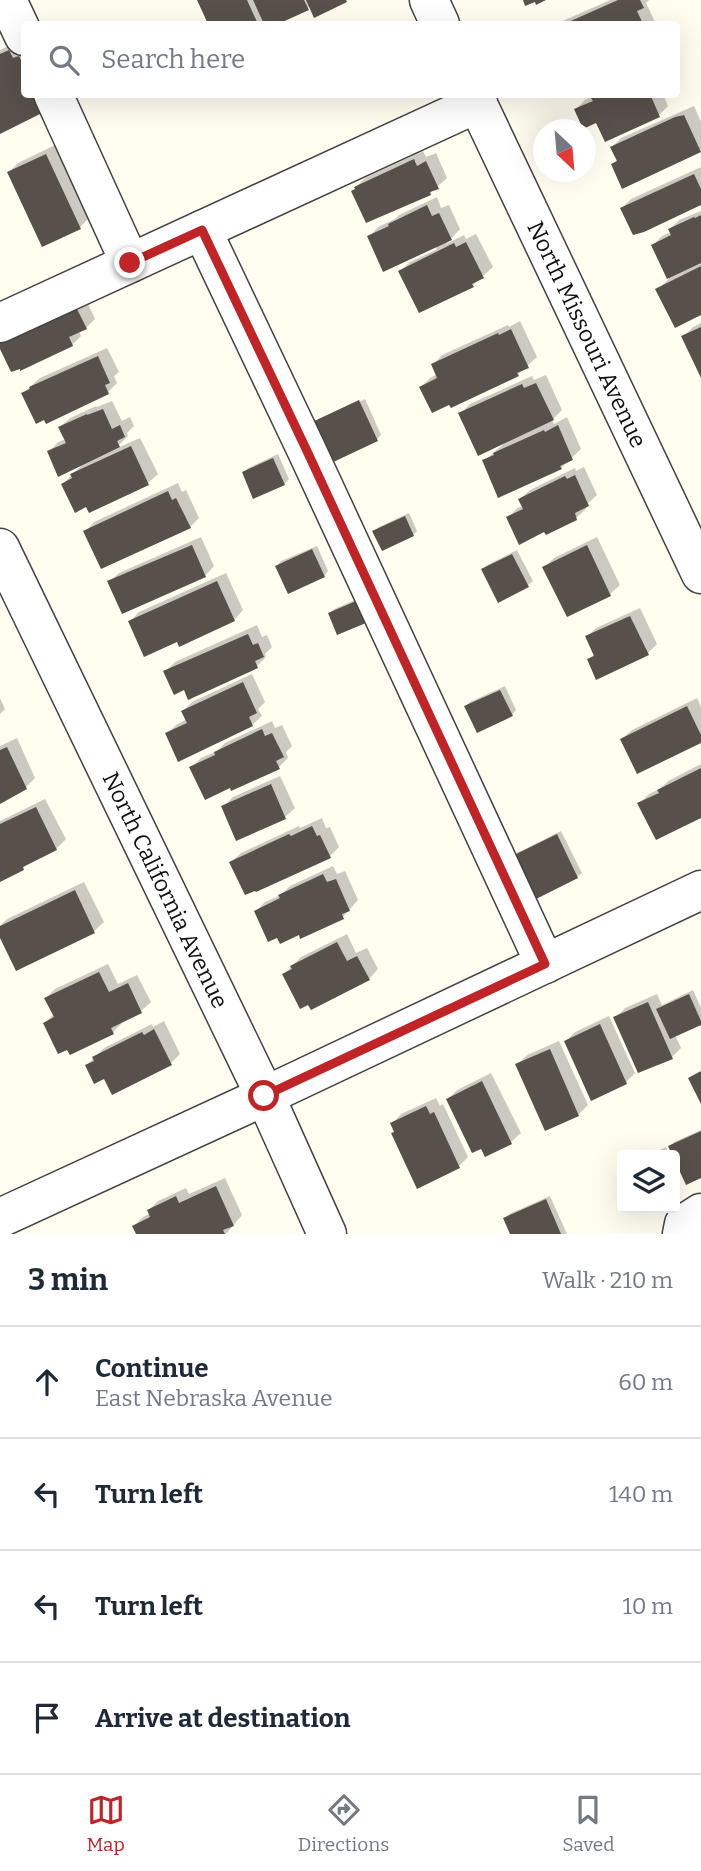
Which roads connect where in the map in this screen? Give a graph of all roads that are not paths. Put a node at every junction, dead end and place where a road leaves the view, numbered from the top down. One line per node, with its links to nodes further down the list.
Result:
1 (7, 0): 4 (street)
2 (429, 0): 3 (street)
3 (439, 21)
4 (21, 30)
5 (55, 98): 8 (street)
6 (475, 99): 7 (street); 11 (street, North Missouri Avenue)
7 (202, 230): 8 (street); 13 (street)
8 (130, 263): 9 (street)
9 (0, 323)
10 (0, 548): 14 (street, North California Avenue)
11 (701, 574)
12 (701, 890): 13 (street)
13 (545, 964): 14 (street)
14 (264, 1096): 16 (street); 17 (street, North California Avenue)
15 (701, 1213): 18 (street)
16 (18, 1220)
17 (327, 1234)
18 (682, 1234)

